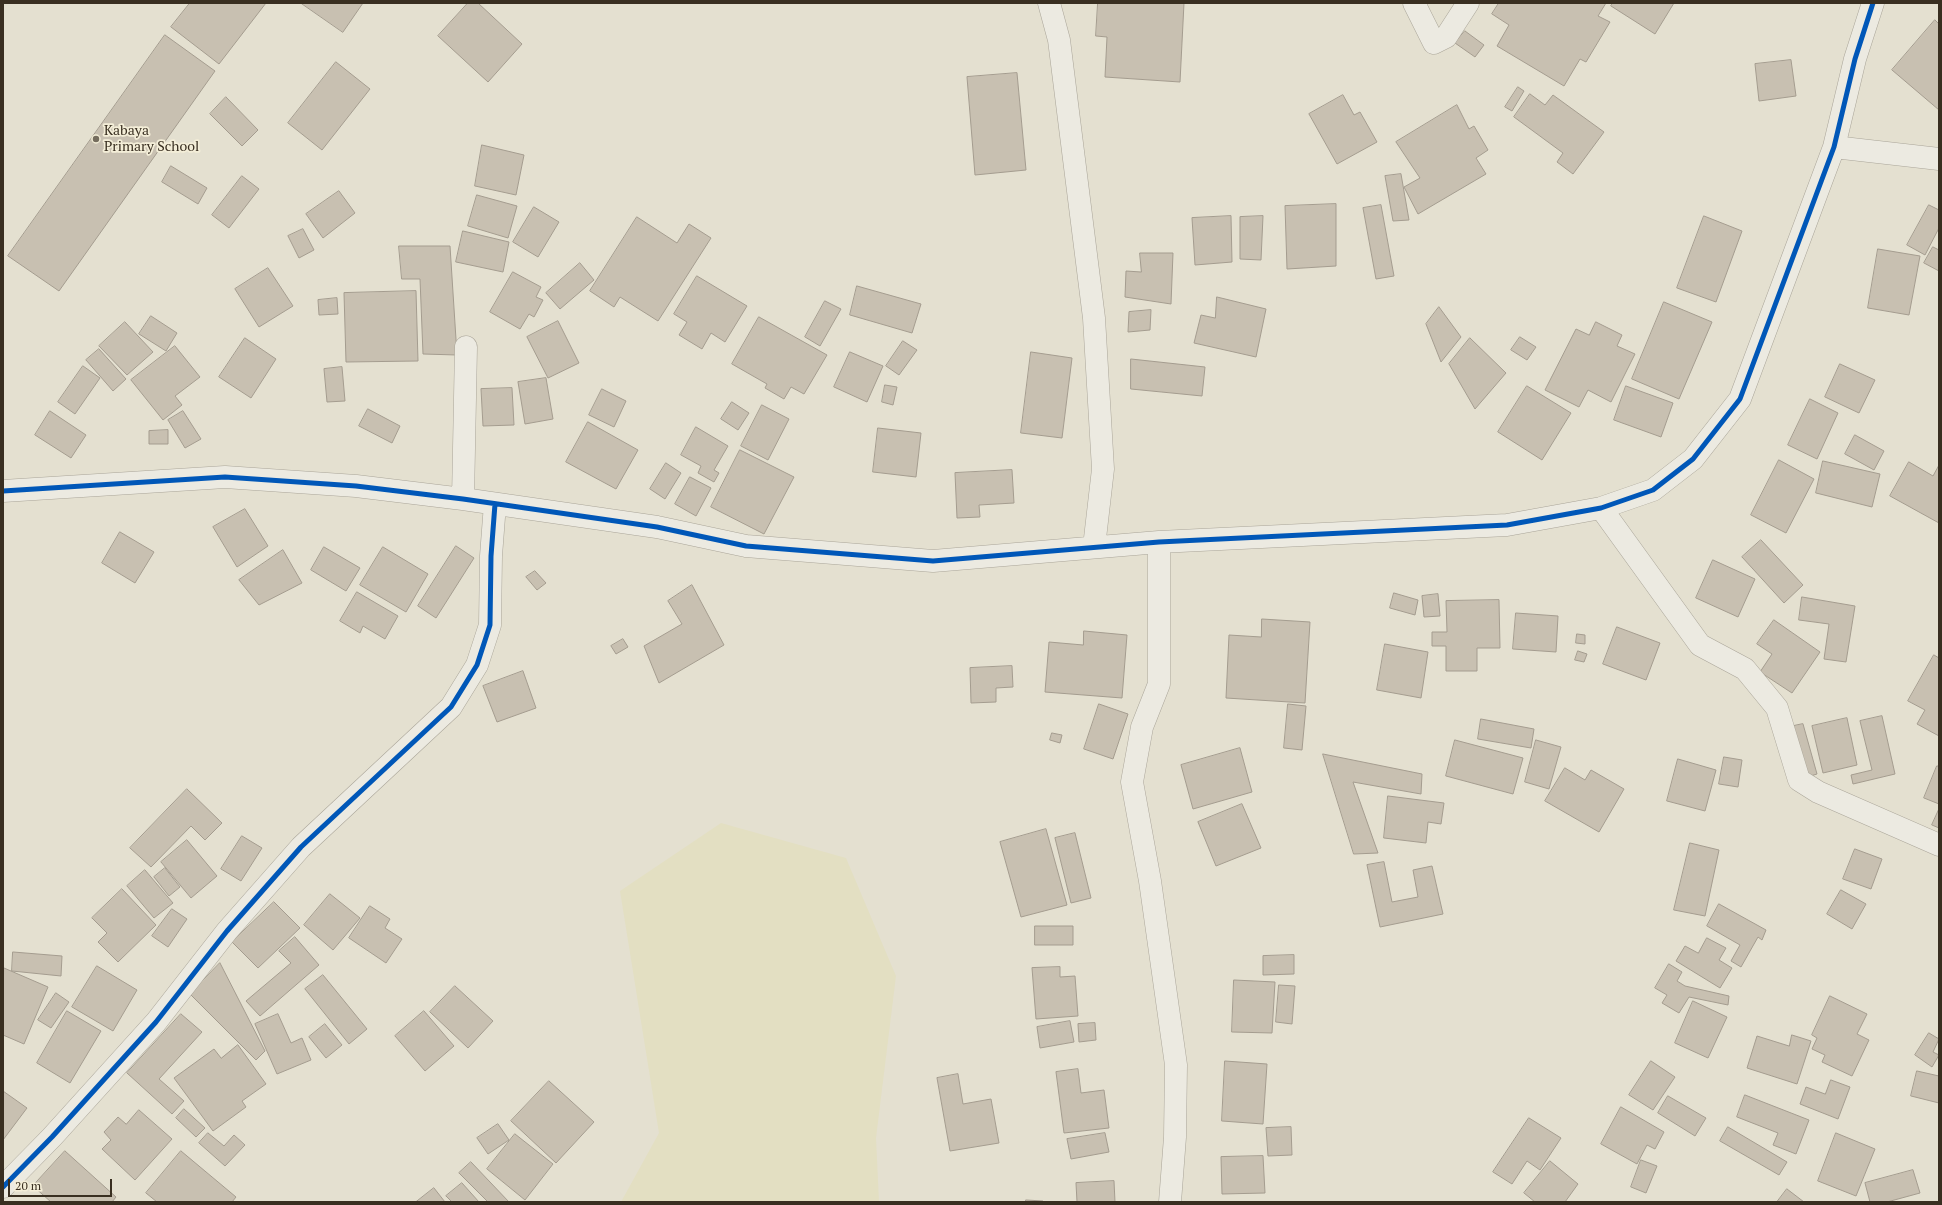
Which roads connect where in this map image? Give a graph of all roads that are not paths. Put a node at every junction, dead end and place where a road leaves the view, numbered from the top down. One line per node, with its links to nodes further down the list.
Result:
1 (1049, 3): 13 (street)
2 (1414, 3): 3 (street)
3 (1468, 3)
4 (1873, 3): 5 (street)
5 (1834, 147): 6 (street); 11 (street)
6 (1939, 159)
7 (466, 347): 9 (street)
8 (3, 491): 9 (street)
9 (463, 499): 10 (street)
10 (495, 504): 13 (street); 15 (street)
11 (1601, 508): 12 (street); 14 (street)
12 (1159, 542): 13 (street); 16 (street)
13 (1094, 547)
14 (1939, 845)
15 (3, 1187)
16 (1170, 1202)

